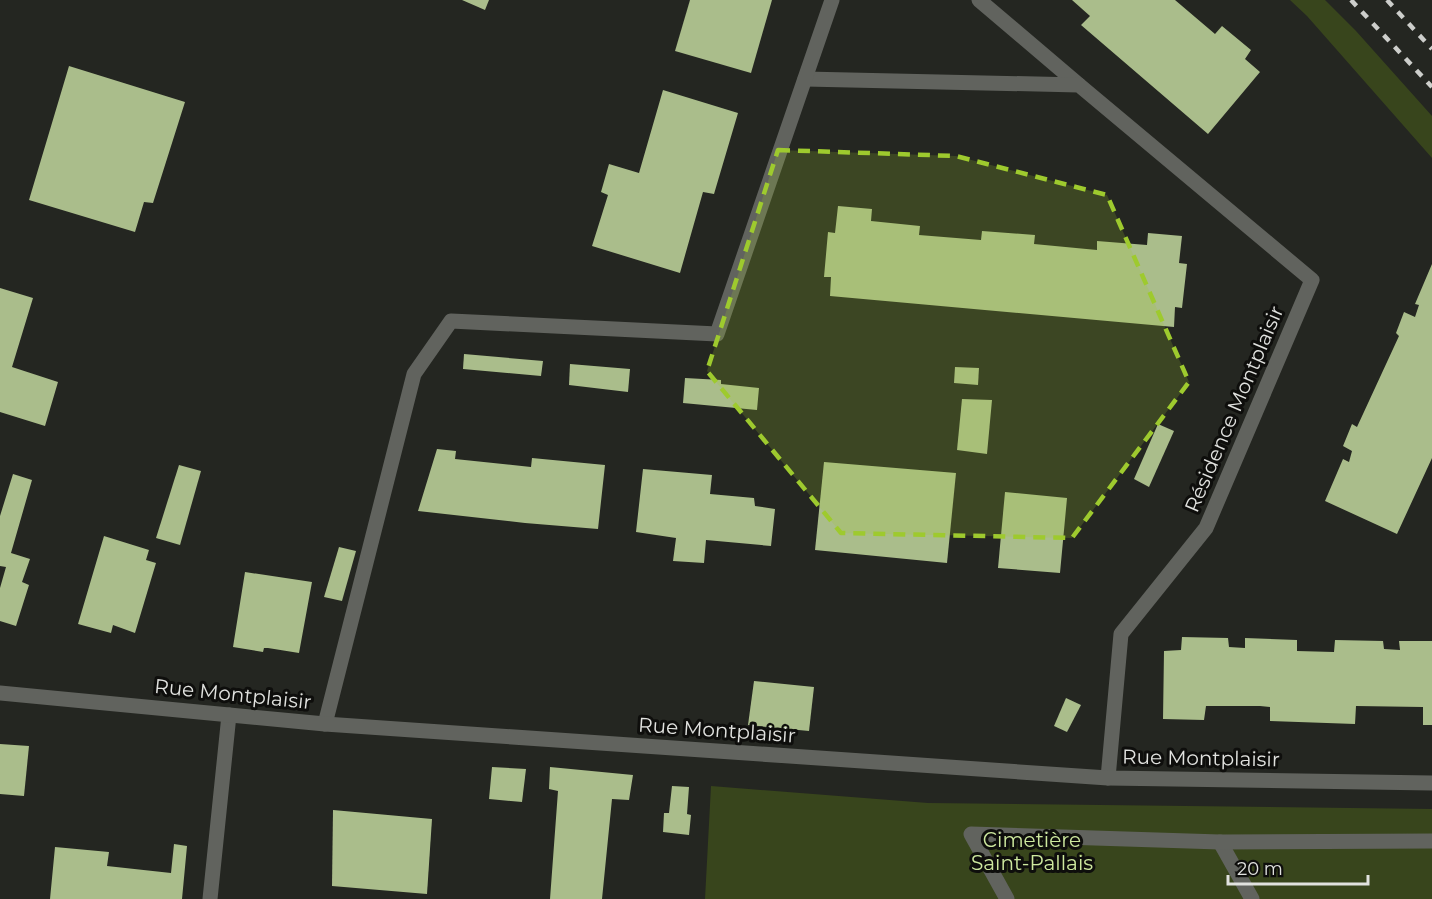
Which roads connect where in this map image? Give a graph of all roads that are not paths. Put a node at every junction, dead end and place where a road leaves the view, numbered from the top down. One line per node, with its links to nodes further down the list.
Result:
1 (832, 0): 3 (street)
2 (979, 0): 4 (street)
3 (805, 79): 4 (street); 7 (street)
4 (1079, 85): 8 (street, Résidence Montplaisir)
5 (0, 693): 6 (street, Rue Montplaisir)
6 (229, 715): 7 (street, Rue Montplaisir); 12 (street)
7 (325, 724): 8 (street, Rue Montplaisir)
8 (1108, 778): 9 (street, Rue Montplaisir)
9 (1432, 783)
10 (1432, 841): 11 (street)
11 (1220, 842): 13 (street); 14 (street)
12 (210, 899)
13 (1007, 899)
14 (1252, 899)

